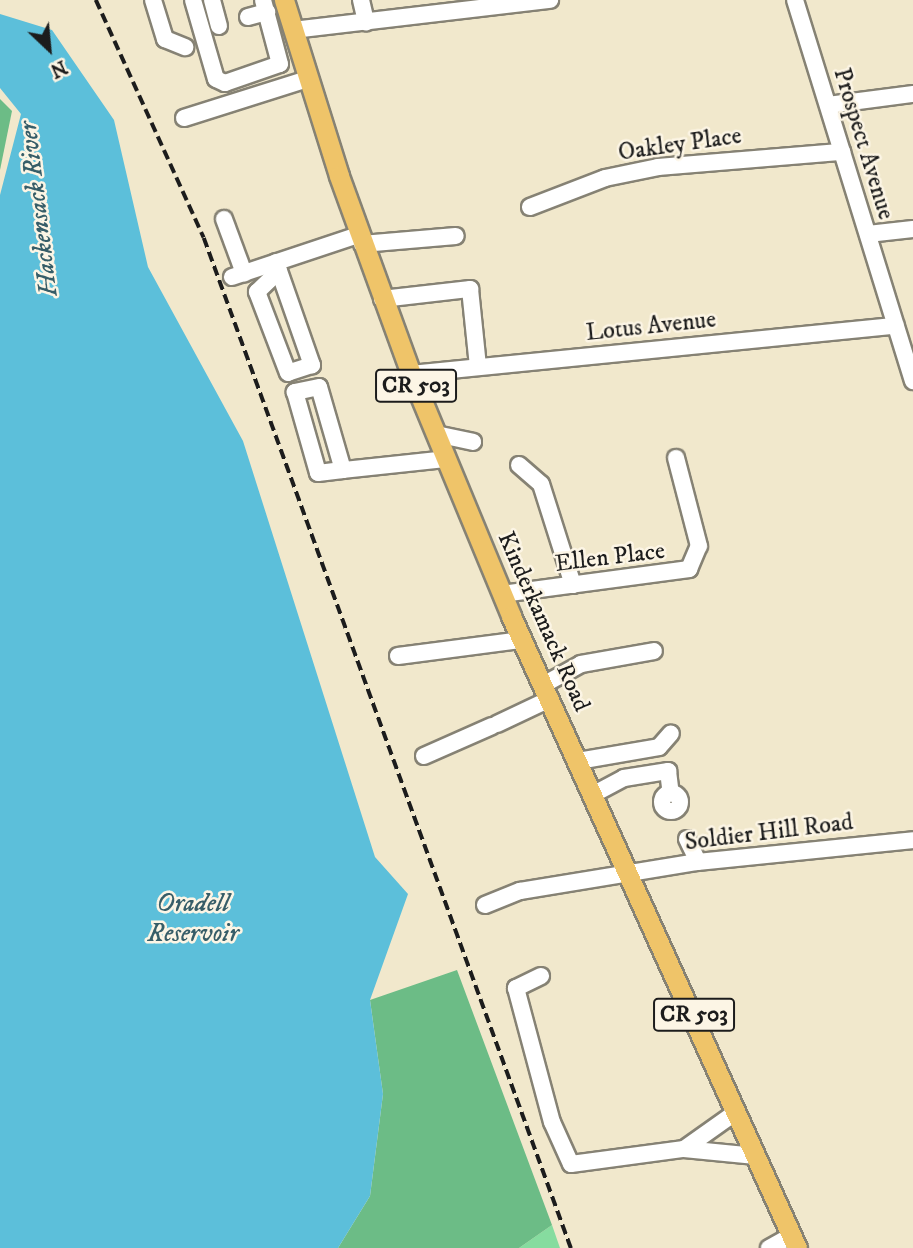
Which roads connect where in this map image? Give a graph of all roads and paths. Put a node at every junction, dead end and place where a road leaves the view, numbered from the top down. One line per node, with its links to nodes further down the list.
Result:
1 (153, 0): 13 (street)
2 (193, 0): 8 (street)
3 (212, 0): 11 (street)
4 (284, 0): 12 (main road, Kinderkamack Road / CR 503)
5 (361, 0): 10 (street)
6 (550, 0): 10 (street)
7 (795, 0): 16 (street, Prospect Avenue)
8 (265, 6): 9 (street)
9 (248, 17)
10 (366, 22): 12 (street)
11 (219, 26)
12 (293, 30): 14 (main road, Kinderkamack Road / CR 503)
13 (185, 47)
14 (307, 79): 17 (street); 24 (main road, Kinderkamack Road / CR 503)
15 (913, 94): 16 (street)
16 (828, 105): 18 (street, Prospect Avenue)
17 (184, 118)
18 (842, 152): 19 (street, Oakley Place); 22 (street, Prospect Avenue)
19 (530, 207)
20 (224, 219): 25 (street)
21 (913, 229): 22 (street)
22 (868, 234): 28 (street, Prospect Avenue)
23 (456, 236): 24 (street)
24 (360, 239): 25 (street); 27 (main road, Kinderkamack Road / CR 503)
25 (278, 267): 25 (street)
26 (460, 280): 27 (street)
27 (380, 293): 30 (street); 31 (main road, Kinderkamack Road / CR 503)
28 (896, 326): 29 (street, Prospect Avenue); 30 (street, Lotus Avenue)
29 (910, 359): 32 (street, Prospect Avenue)
30 (478, 367): 31 (street, Lotus Avenue)
31 (411, 374): 33 (main road, Kinderkamack Road / CR 503)
32 (913, 381)
33 (436, 434): 35 (main road, Kinderkamack Road / CR 503); 35 (street)
34 (676, 458): 38 (street, Ellen Place)
35 (446, 459): 37 (street); 39 (main road, Kinderkamack Road / CR 503)
36 (519, 465): 38 (street)
37 (343, 470): 37 (street)
38 (573, 585): 39 (street, Ellen Place)
39 (502, 594): 40 (main road, Kinderkamack Road / CR 503)
40 (522, 640): 42 (street); 43 (main road, Kinderkamack Road / CR 503)
41 (654, 651): 43 (street)
42 (398, 656)
43 (547, 692): 45 (street); 46 (main road, Kinderkamack Road / CR 503)
44 (671, 733): 46 (street)
45 (424, 756)
46 (578, 761): 47 (main road, Kinderkamack Road / CR 503)
47 (594, 794): 48 (street); 52 (main road, Kinderkamack Road / CR 503)
48 (671, 794)
49 (687, 838): 51 (street)
50 (913, 840): 51 (street, Soldier Hill Road)
51 (698, 862): 52 (street, Soldier Hill Road)
52 (632, 876): 53 (street, Soldier Hill Road); 55 (main road, Kinderkamack Road / CR 503)
53 (485, 905)
54 (541, 976): 56 (street)
55 (736, 1112): 56 (street); 57 (main road, Kinderkamack Road / CR 503)
56 (684, 1149): 57 (street)
57 (756, 1156): 58 (main road, Kinderkamack Road / CR 503)
58 (794, 1242): 59 (street)
59 (768, 1248)

